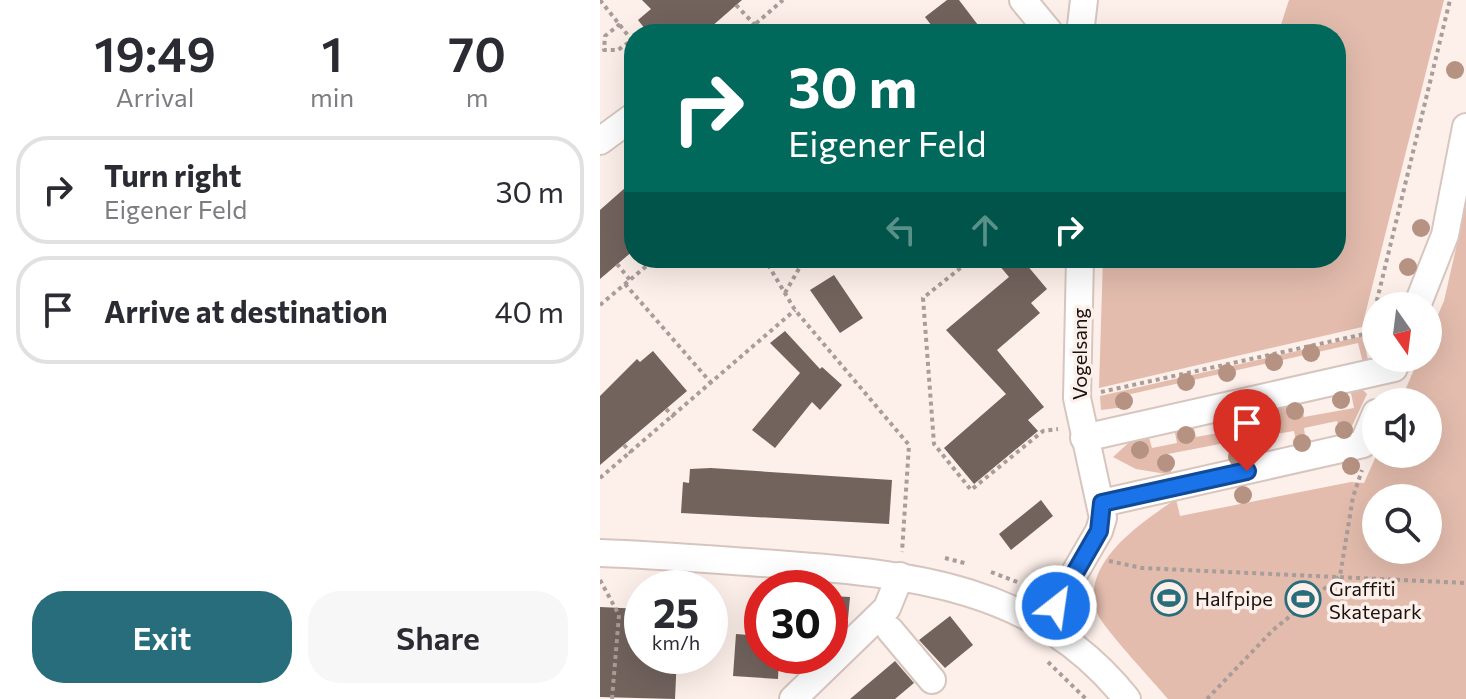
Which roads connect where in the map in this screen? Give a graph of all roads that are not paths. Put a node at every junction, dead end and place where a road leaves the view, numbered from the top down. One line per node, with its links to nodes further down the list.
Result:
1 (1023, 0): 3 (street)
2 (1084, 0): 4 (street)
3 (1043, 24)
4 (1081, 24)
5 (624, 123): 7 (street)
6 (1466, 127): 9 (street)
7 (600, 141)
8 (1080, 268): 11 (street, Vogelsang)
9 (1423, 292)
10 (1362, 370): 11 (street)
11 (1083, 431): 13 (street, Vogelsang)
12 (1362, 451): 13 (street)
13 (1102, 503): 17 (street, Vogelsang)
14 (600, 553): 15 (street)
15 (901, 565): 16 (street); 17 (street)
16 (889, 619): 18 (street); 19 (street); 20 (street)
17 (1045, 624): 21 (street)
18 (932, 680)
19 (793, 699)
20 (815, 699)
21 (1127, 699)

